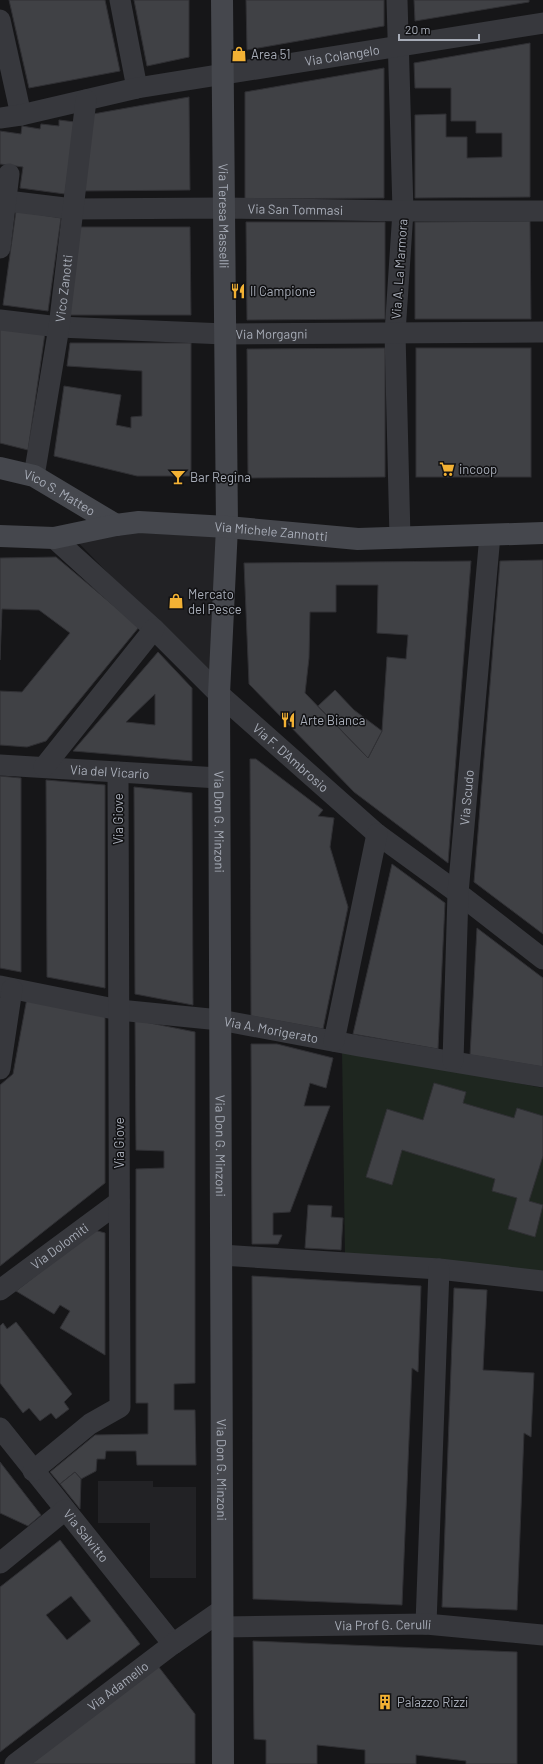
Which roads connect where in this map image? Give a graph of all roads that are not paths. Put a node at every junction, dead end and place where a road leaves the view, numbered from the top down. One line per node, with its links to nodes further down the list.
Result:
1 (120, 0): 8 (street)
2 (222, 0): 7 (street, Via Teresa Masselli)
3 (397, 0): 6 (street, Via A. La Marmora)
4 (0, 20): 10 (street)
5 (543, 23): 6 (street, Via Colangelo)
6 (398, 45): 7 (street, Via Colangelo); 16 (street, Via A. La Marmora)
7 (222, 75): 8 (street, Via Colangelo); 14 (street, Via Teresa Masselli)
8 (137, 88): 9 (street, Via Colangelo)
9 (86, 100): 10 (street, Via Colangelo); 15 (street, Vico Zanotti)
10 (21, 115): 11 (street, Via Colangelo)
11 (0, 118)
12 (9, 174): 13 (street)
13 (3, 202): 15 (street, Via San Tommasi); 18 (street)
14 (224, 208): 15 (street, Via San Tommasi); 16 (street, Via San Tommasi); 23 (street, Via Teresa Masselli)
15 (73, 210): 20 (street, Vico Zanotti)
16 (403, 211): 17 (street, Via San Tommasi); 22 (street, Via A. La Marmora)
17 (543, 211)
18 (0, 248)
19 (0, 320): 20 (street, Via Morgagni)
20 (59, 327): 23 (street, Via Morgagni); 25 (street, Vico Zanotti)
21 (543, 332): 22 (street, Via Morgagni)
22 (395, 333): 23 (street, Via Morgagni); 32 (street, Via A. La Marmora)
23 (224, 334): 27 (street, Via Teresa Masselli)
24 (0, 468): 25 (street, Vico S. Matteo)
25 (34, 476): 26 (street, Vico S. Matteo)
26 (116, 525): 27 (street, Via Michele Zannotti); 31 (street, Via Michele Zannotti)
27 (226, 527): 32 (street, Via Michele Zannotti); 34 (street, Via Don G. Minzoni)
28 (543, 533): 29 (street, Via Michele Zannotti)
29 (490, 534): 32 (street, Via Michele Zannotti); 40 (street, Via Scudo)
30 (0, 536): 31 (street, Via Michele Zannotti)
31 (54, 538): 33 (street, Via F. D'Ambrosio)
32 (400, 538)
33 (154, 629): 34 (street, Via F. D'Ambrosio); 36 (street)
34 (219, 694): 38 (street, Via Don G. Minzoni); 39 (street, Via F. D'Ambrosio)
35 (0, 764): 36 (street, Via del Vicario)
36 (44, 767): 37 (street, Via del Vicario)
37 (118, 772): 38 (street, Via del Vicario); 43 (street, Via Giove)
38 (219, 778): 44 (street, Via Don G. Minzoni)
39 (376, 834): 40 (street, Via F. D'Ambrosio); 45 (street)
40 (458, 893): 41 (street, Via F. D'Ambrosio); 46 (street, Via Scudo)
41 (543, 959)
42 (6, 988): 43 (street, Via A. Morigerato); 47 (street)
43 (119, 1010): 44 (street, Via A. Morigerato); 49 (street, Via Giove)
44 (220, 1020): 45 (street, Via A. Morigerato); 50 (street, Via Don G. Minzoni)
45 (334, 1041): 46 (street, Via A. Morigerato)
46 (453, 1061): 48 (street, Via A. Morigerato)
47 (0, 1069)
48 (543, 1077)
49 (119, 1202): 53 (street, Via Dolomiti); 55 (street, Via Giove)
50 (221, 1255): 51 (street); 58 (street, Via Don G. Minzoni)
51 (439, 1269): 52 (street); 59 (street)
52 (543, 1281)
53 (0, 1290)
54 (0, 1428): 55 (street, Via Salvitto)
55 (33, 1471): 56 (street, Via Salvitto)
56 (65, 1510): 57 (street); 61 (street, Via Salvitto)
57 (0, 1563)
58 (222, 1618): 59 (street, Via Prof G. Cerulli); 61 (street, Via Adamello); 63 (street, Via Don G. Minzoni)
59 (426, 1624): 60 (street, Via Prof G. Cerulli)
60 (543, 1635)
61 (173, 1644): 62 (street, Via Adamello)
62 (14, 1764)
63 (223, 1764)

